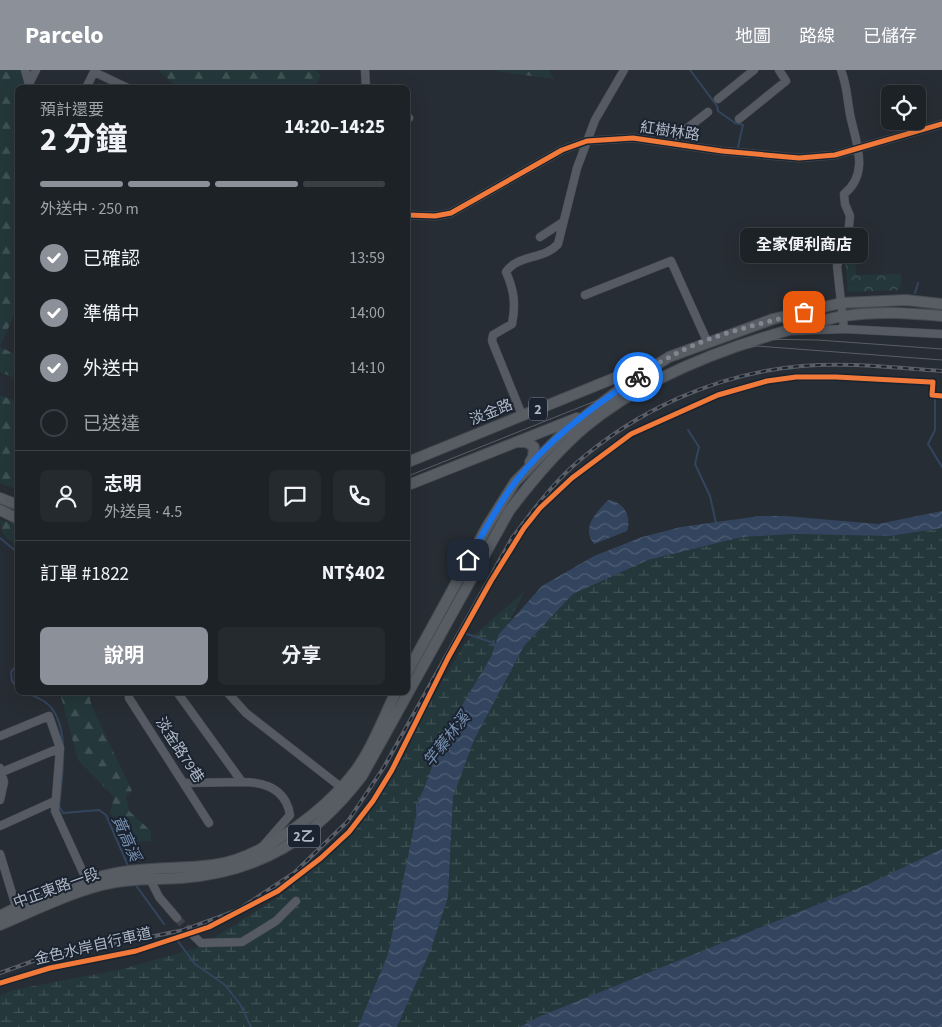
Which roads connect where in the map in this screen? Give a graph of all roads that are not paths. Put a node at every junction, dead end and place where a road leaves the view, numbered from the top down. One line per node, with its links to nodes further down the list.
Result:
1 (25, 70): 8 (street)
2 (36, 70): 9 (street)
3 (365, 70): 12 (street)
4 (624, 70): 17 (street)
5 (754, 70): 13 (street)
6 (779, 70): 15 (street)
7 (841, 70): 19 (street)
8 (30, 85)
9 (30, 85)
10 (88, 85): 11 (street)
11 (122, 85)
12 (366, 85)
13 (718, 99)
14 (708, 112): 18 (street)
15 (739, 119)
16 (942, 124): 19 (street, 紅樹林路)
17 (587, 141): 18 (street, 紅樹林路); 20 (street, 紅樹林路); 21 (street)
18 (673, 143): 19 (street, 紅樹林路)
19 (860, 149): 24 (street)
20 (410, 215)
21 (563, 222): 22 (street); 35 (street)
22 (540, 237)
23 (585, 295): 31 (street)
24 (841, 303): 25 (main road, 2); 26 (street); 31 (main road, 2)
25 (942, 304)
26 (842, 316): 27 (main road); 28 (street); 29 (main road)
27 (942, 316)
28 (844, 329): 29 (street); 30 (street)
29 (782, 332): 33 (main road)
30 (942, 334)
31 (707, 341): 32 (main road, 2)
32 (669, 357): 34 (main road); 35 (main road, 淡金路 / 2)
33 (629, 396): 34 (main road); 45 (main road, 2乙)
34 (585, 414): 36 (main road); 38 (main road)
35 (522, 415): 37 (main road, 淡金路 / 2)
36 (513, 443): 38 (main road); 39 (main road)
37 (410, 461)
38 (526, 469): 44 (main road)
39 (410, 484)
40 (0, 498): 41 (main road)
41 (15, 504)
42 (0, 510): 43 (main road)
43 (15, 518)
44 (410, 667)
45 (410, 691)
46 (129, 695): 58 (street, 淡金路79巷)
47 (179, 695): 57 (street)
48 (230, 695): 59 (street)
49 (388, 695): 52 (street)
50 (395, 695): 52 (main road, 2乙)
51 (408, 695): 53 (main road, 2乙)
52 (391, 703): 53 (street); 59 (main road, 2乙)
53 (401, 708): 66 (main road, 2乙)
54 (0, 736): 55 (street)
55 (60, 748): 56 (street); 61 (street)
56 (1, 770): 60 (street)
57 (242, 782): 58 (street); 64 (street)
58 (185, 783): 62 (street, 淡金路79巷)
59 (342, 788): 64 (main road, 2乙)
60 (0, 800)
61 (55, 801): 63 (street); 68 (street)
62 (209, 823)
63 (0, 826)
64 (264, 846): 66 (main road, 2乙)
65 (0, 854): 70 (street)
66 (152, 874): 67 (main road, 2乙); 72 (street)
67 (124, 876): 68 (main road, 中正東路一段 / 2乙); 70 (main road, 中正東路一段 / 2乙)
68 (86, 881): 70 (main road, 中正東路一段 / 2乙)
69 (296, 901): 74 (street)
70 (18, 912): 71 (main road, 中正東路一段 / 2乙); 73 (main road, 中正東路一段 / 2乙)
71 (0, 916)
72 (177, 918)
73 (0, 925)
74 (189, 931)

